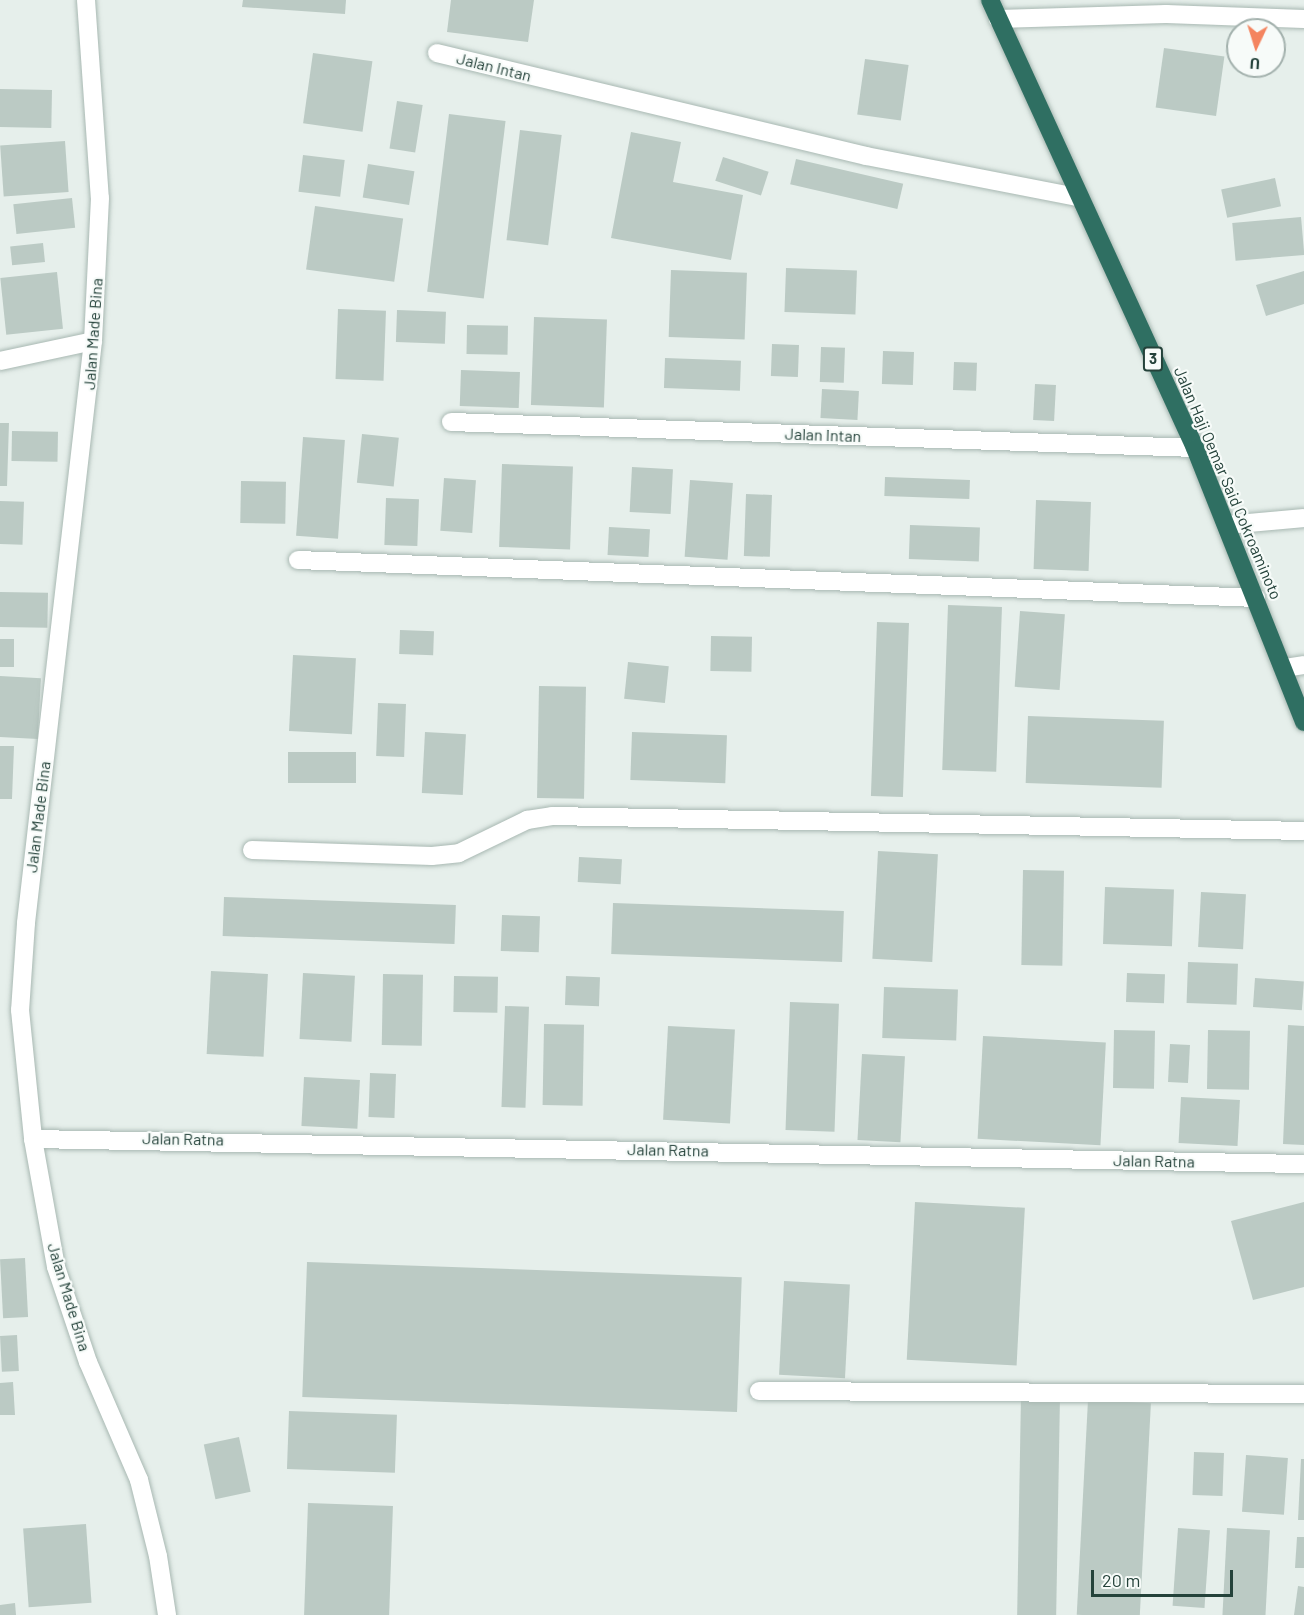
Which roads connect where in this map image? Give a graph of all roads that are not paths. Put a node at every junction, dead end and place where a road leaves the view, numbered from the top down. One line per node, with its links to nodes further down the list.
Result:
1 (86, 0): 7 (street, Jalan Made Bina)
2 (990, 0): 3 (highway, Jalan Haji Oemar Said Cokroaminoto / 3)
3 (998, 19): 4 (street); 6 (highway, Jalan Haji Oemar Said Cokroaminoto / 3)
4 (1304, 20)
5 (437, 53): 6 (street, Jalan Intan)
6 (1077, 197): 10 (highway, Jalan Haji Oemar Said Cokroaminoto / 3)
7 (93, 341): 8 (street); 20 (street, Jalan Made Bina)
8 (0, 361)
9 (451, 422): 10 (street, Jalan Intan)
10 (1194, 448): 12 (highway, Jalan Haji Oemar Said Cokroaminoto / 3)
11 (1304, 518): 12 (street)
12 (1227, 525): 14 (highway, Jalan Haji Oemar Said Cokroaminoto / 3)
13 (298, 560): 14 (street)
14 (1256, 598): 16 (highway, Jalan Haji Oemar Said Cokroaminoto / 3)
15 (1304, 665): 16 (street)
16 (1285, 668): 17 (highway, Jalan Haji Oemar Said Cokroaminoto / 3)
17 (1304, 722)
18 (1304, 831): 19 (street)
19 (252, 850)
20 (33, 1139): 21 (street, Jalan Ratna); 24 (street, Jalan Made Bina)
21 (1304, 1164)
22 (759, 1391): 23 (street)
23 (1304, 1394)
24 (167, 1615)

